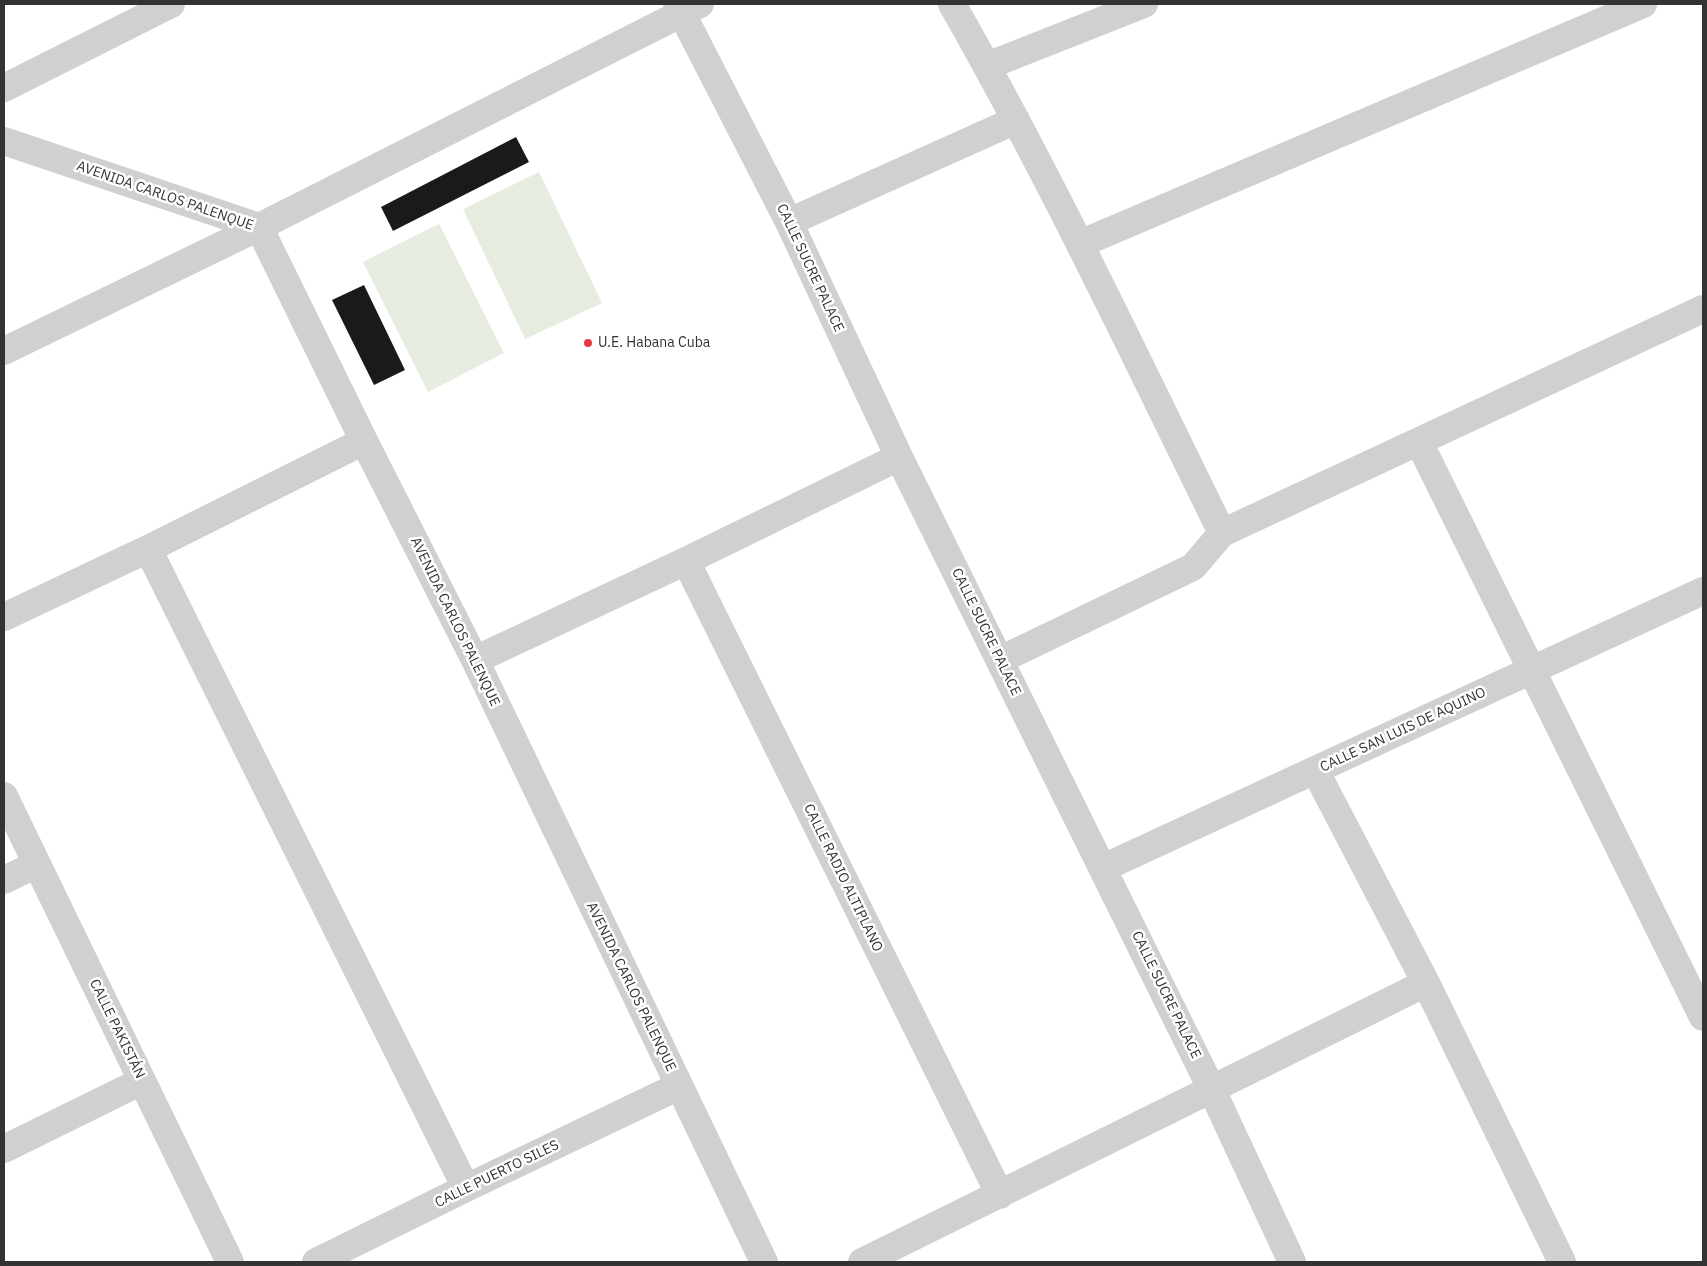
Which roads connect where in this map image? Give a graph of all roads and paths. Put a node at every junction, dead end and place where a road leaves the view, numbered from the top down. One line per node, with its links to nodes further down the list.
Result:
1 (171, 4): 7 (street)
2 (952, 4): 6 (street)
3 (1144, 4): 6 (street)
4 (1643, 4): 12 (street)
5 (686, 7): 10 (street, CALLE SUCRE PALACE); 11 (street)
6 (987, 66): 8 (street)
7 (4, 88)
8 (1016, 120): 10 (street); 12 (street)
9 (4, 141): 11 (street, AVENIDA CARLOS PALENQUE)
10 (789, 222): 17 (street, CALLE SUCRE PALACE)
11 (259, 227): 14 (street); 15 (street, AVENIDA CARLOS PALENQUE)
12 (1080, 244): 18 (street)
13 (1703, 309): 16 (street)
14 (4, 351)
15 (364, 441): 19 (street); 23 (street, AVENIDA CARLOS PALENQUE)
16 (1419, 442): 18 (street); 25 (street)
17 (899, 457): 20 (street); 24 (street, CALLE SUCRE PALACE)
18 (1222, 533): 24 (street)
19 (148, 549): 22 (street); 37 (street)
20 (686, 562): 23 (street); 38 (street, CALLE RADIO ALTIPLANO)
21 (1703, 591): 25 (street, CALLE SAN LUIS DE AQUINO)
22 (4, 617)
23 (474, 660): 34 (street, AVENIDA CARLOS PALENQUE)
24 (1000, 660): 29 (street, CALLE SUCRE PALACE)
25 (1533, 670): 26 (street, CALLE SAN LUIS DE AQUINO); 32 (street)
26 (1315, 770): 29 (street, CALLE SAN LUIS DE AQUINO); 31 (street)
27 (4, 796): 28 (street, CALLE PAKISTÁN)
28 (36, 864): 30 (street); 33 (street, CALLE PAKISTÁN)
29 (1103, 868): 35 (street, CALLE SUCRE PALACE)
30 (4, 880)
31 (1426, 983): 35 (street); 44 (street)
32 (1703, 1017)
33 (142, 1081): 36 (street); 39 (street, CALLE PAKISTÁN)
34 (679, 1086): 37 (street, CALLE PUERTO SILES); 41 (street, AVENIDA CARLOS PALENQUE)
35 (1212, 1088): 38 (street); 43 (street, CALLE SUCRE PALACE)
36 (4, 1148)
37 (466, 1188): 40 (street, CALLE PUERTO SILES)
38 (1000, 1195): 42 (street)
39 (230, 1262)
40 (316, 1262)
41 (764, 1262)
42 (862, 1262)
43 (1292, 1262)
44 (1562, 1262)

